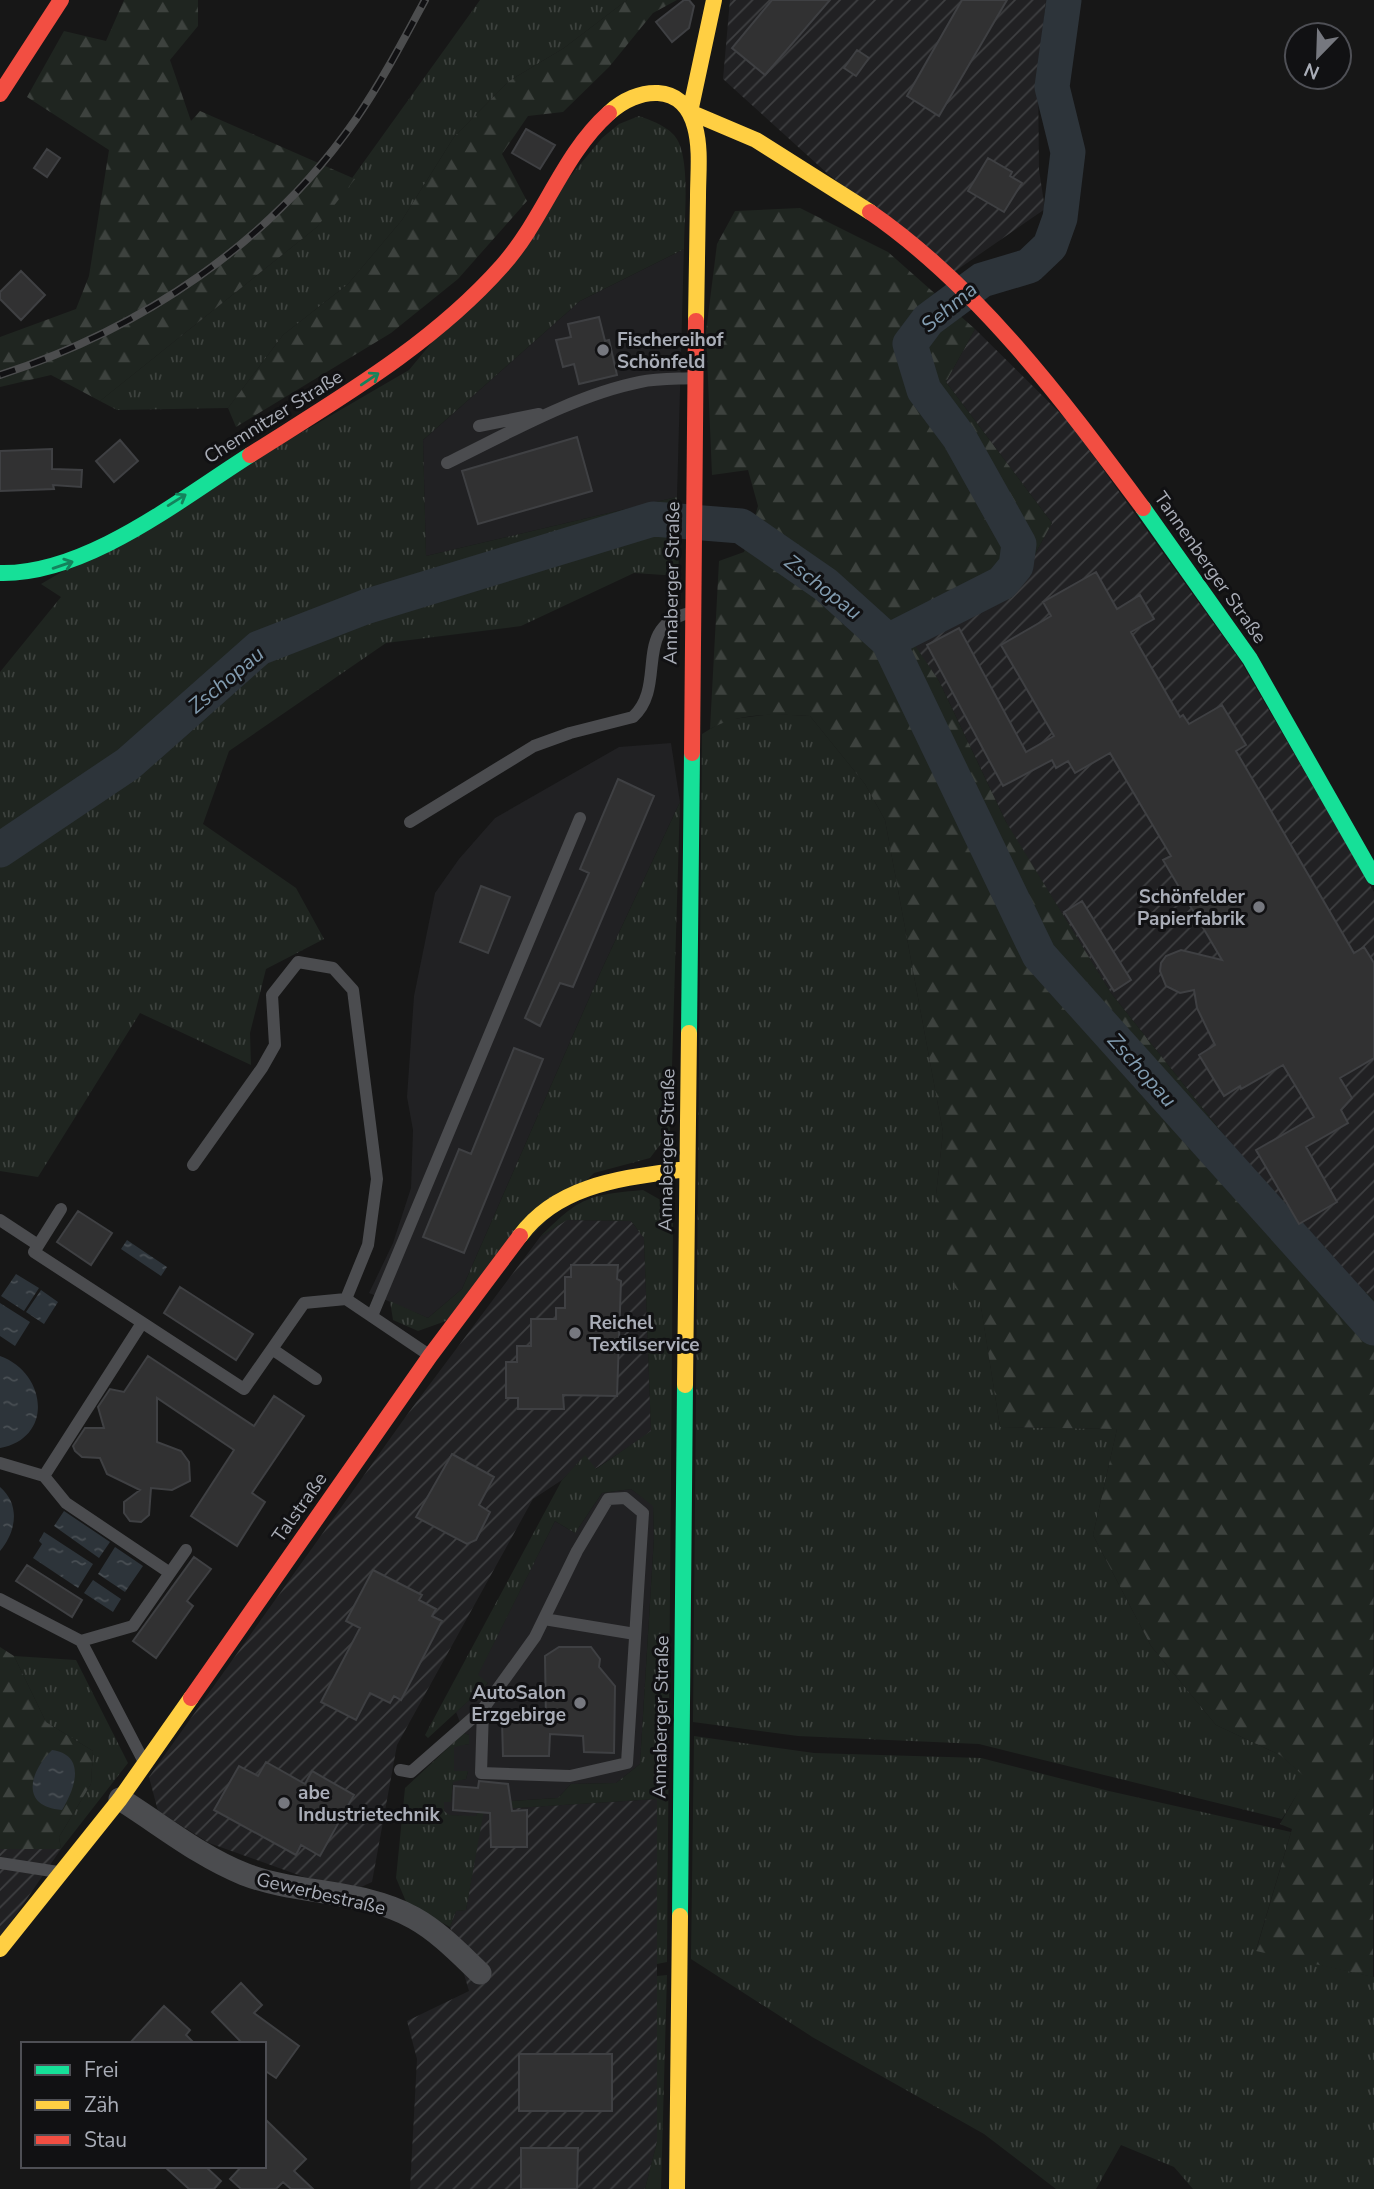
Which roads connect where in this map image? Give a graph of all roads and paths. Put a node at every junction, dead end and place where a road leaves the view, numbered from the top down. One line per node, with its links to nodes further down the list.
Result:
1 (61, 0): 3 (main road)
2 (714, 0): 4 (main road)
3 (0, 94)
4 (690, 112): 5 (main road, Chemnitzer Straße); 7 (main road, Annaberger Straße); 15 (main road, Tannenberger Straße)
5 (528, 227): 6 (main road, Chemnitzer Straße); 11 (main road, Chemnitzer Straße, one-way to 5)
6 (472, 274)
7 (695, 378): 8 (lane); 12 (main road, Annaberger Straße)
8 (560, 409): 9 (lane); 10 (lane)
9 (479, 426)
10 (447, 463)
11 (0, 573)
12 (692, 612): 14 (lane); 17 (main road, Annaberger Straße)
13 (580, 818): 22 (lane)
14 (410, 822)
15 (1374, 877)
16 (193, 1165): 21 (lane)
17 (686, 1170): 25 (main road, Talstraße); 43 (main road, Annaberger Straße)
18 (61, 1209): 20 (lane)
19 (0, 1220): 20 (lane)
20 (38, 1245): 23 (lane)
21 (346, 1299): 22 (lane); 24 (lane)
22 (372, 1316): 25 (lane)
23 (142, 1323): 24 (lane); 28 (lane)
24 (272, 1349): 26 (lane)
25 (430, 1356): 36 (main road, Talstraße)
26 (316, 1379)
27 (0, 1463): 28 (lane)
28 (44, 1476): 30 (lane)
29 (186, 1550): 30 (lane)
30 (170, 1573): 34 (lane)
31 (0, 1599): 34 (lane)
32 (544, 1619): 33 (lane); 33 (lane); 35 (lane)
33 (635, 1634): 35 (lane)
34 (81, 1641): 36 (lane)
35 (484, 1709): 37 (lane)
36 (145, 1763): 38 (main road, Talstraße)
37 (400, 1770)
38 (120, 1799): 40 (main road, Talstraße); 42 (street, Gewerbestraße)
39 (0, 1863): 40 (lane)
40 (62, 1872): 41 (main road, Talstraße)
41 (0, 1949)
42 (480, 1973)
43 (677, 2189)

